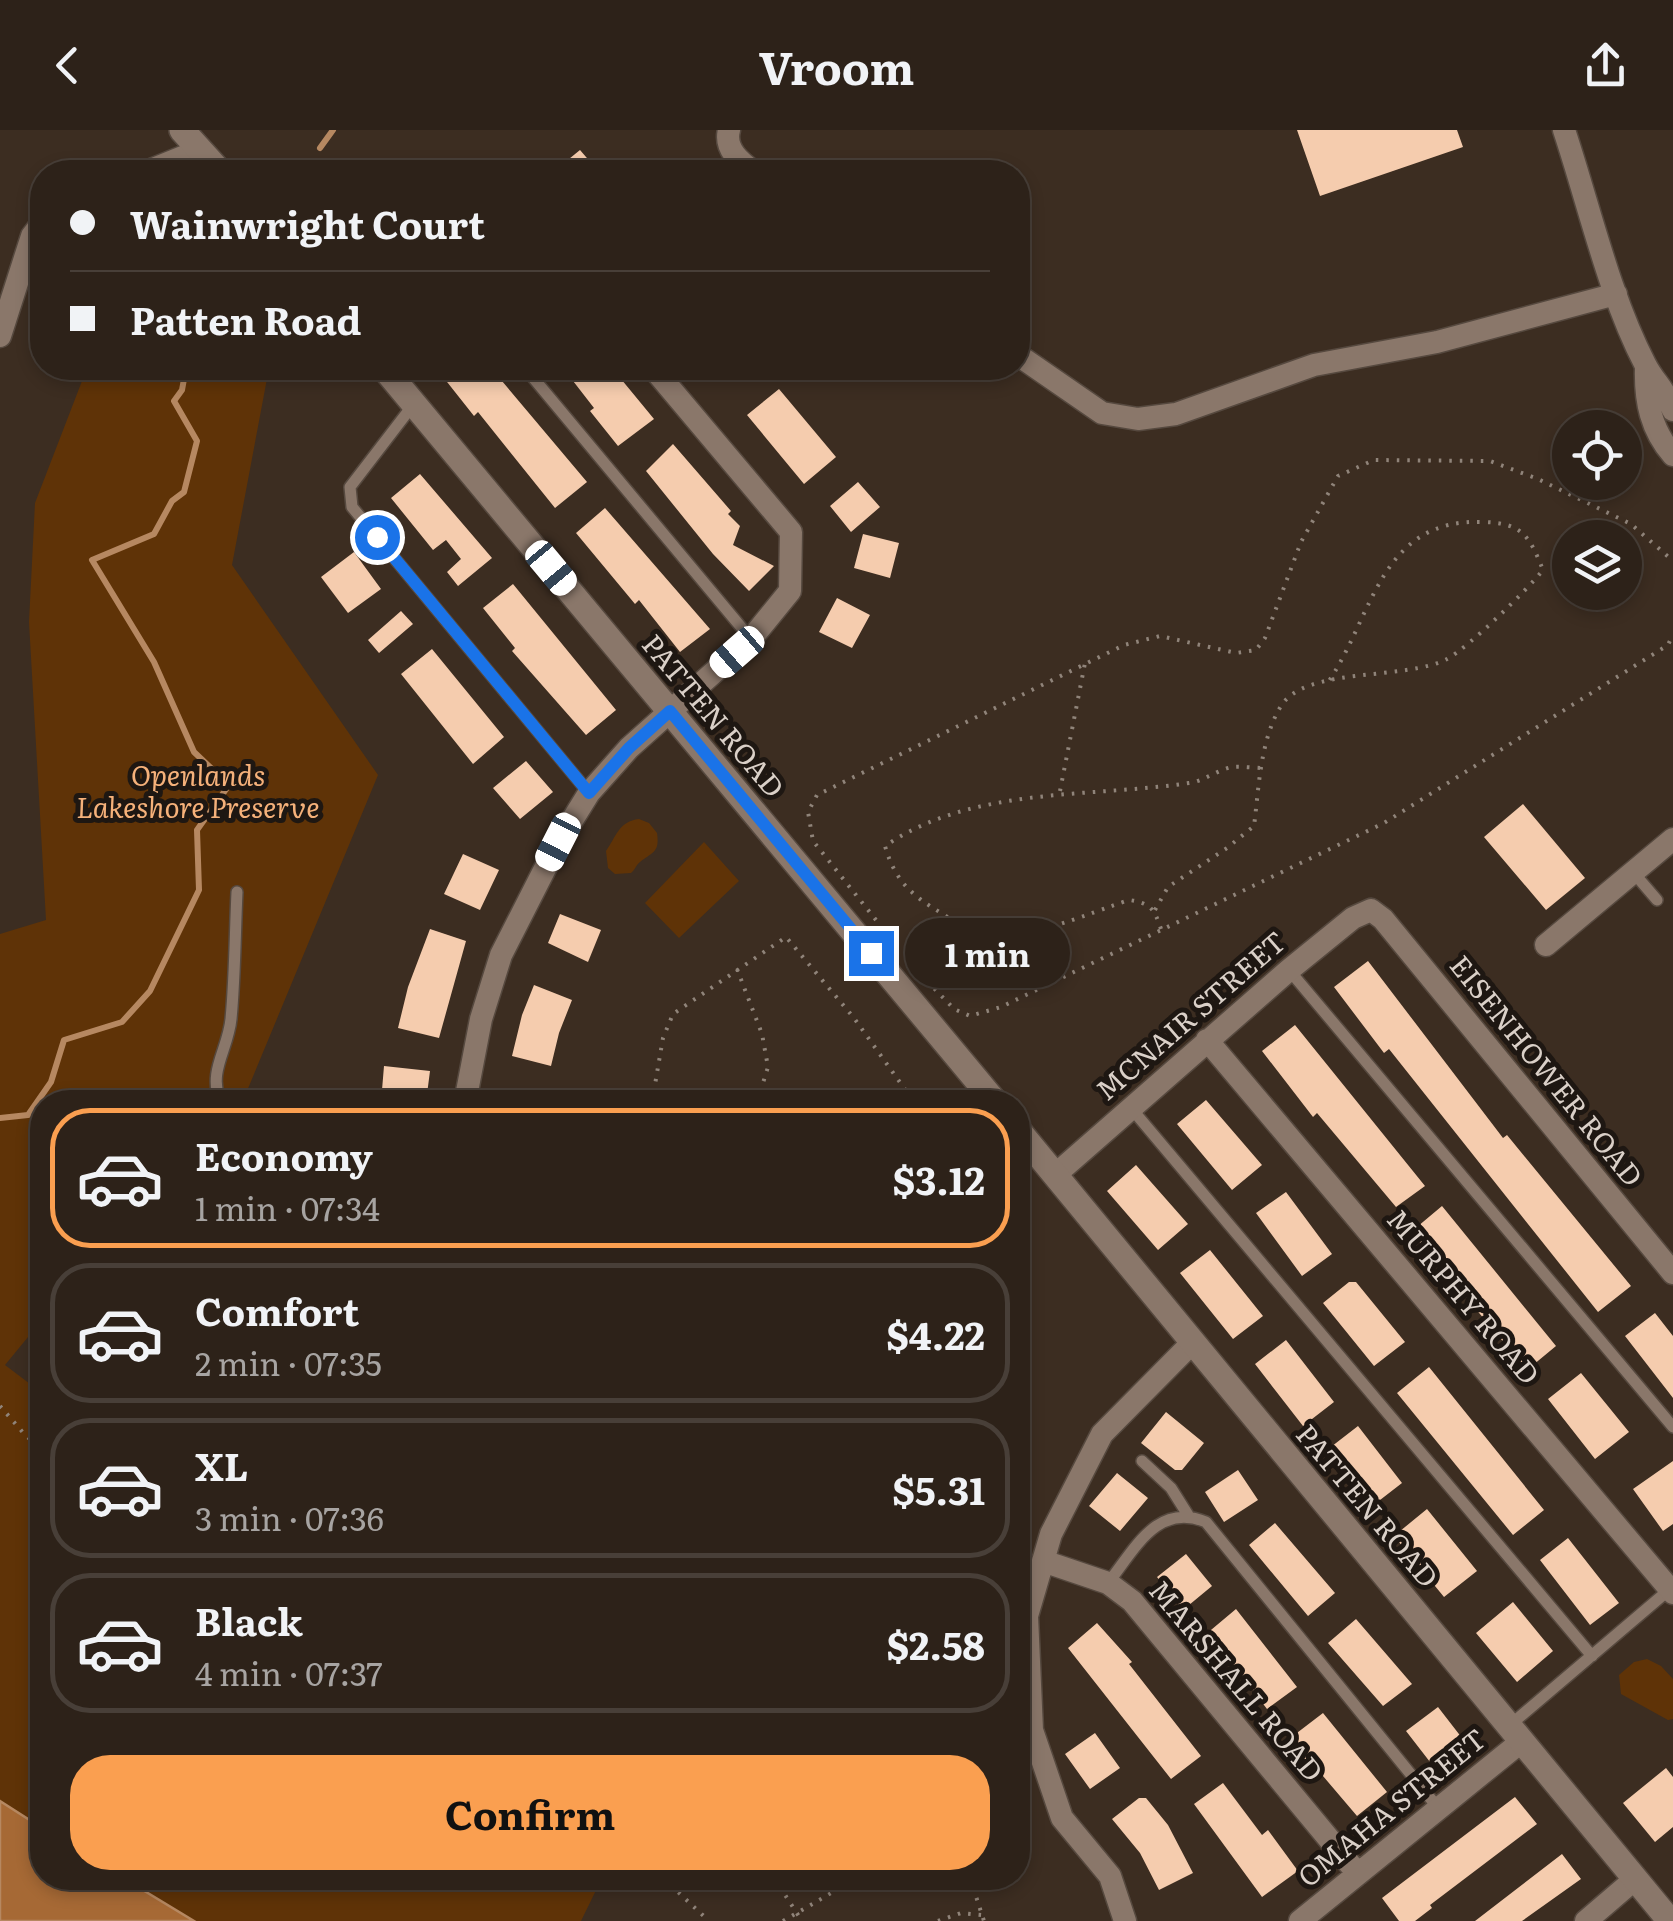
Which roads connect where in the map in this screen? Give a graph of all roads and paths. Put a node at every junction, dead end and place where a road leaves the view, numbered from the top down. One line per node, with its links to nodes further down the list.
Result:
1 (182, 130): 4 (street)
2 (728, 130): 7 (street)
3 (1564, 130): 9 (street)
4 (200, 150): 5 (street); 6 (street)
5 (175, 160)
6 (209, 160)
7 (741, 160)
8 (30, 242): 10 (street)
9 (1616, 294): 11 (street); 12 (street)
10 (0, 332)
11 (1030, 362)
12 (1646, 368): 17 (street); 18 (street)
13 (394, 380): 16 (street, PATTEN ROAD)
14 (535, 380): 21 (lane)
15 (663, 380): 21 (street)
16 (414, 404): 24 (street, PATTEN ROAD); 26 (lane)
17 (1673, 410)
18 (1673, 455)
19 (1673, 561): 22 (path)
20 (1673, 634): 35 (path)
21 (751, 639): 24 (street)
22 (1085, 664): 27 (path); 34 (path)
23 (1329, 681): 23 (path); 25 (path)
24 (670, 711): 26 (street); 46 (street, PATTEN ROAD)
25 (1262, 768): 27 (path); 32 (path)
26 (589, 793): 42 (street)
27 (1060, 794): 32 (path)
28 (1673, 838): 29 (street)
29 (1633, 872): 31 (lane); 36 (street)
30 (237, 892): 41 (lane)
31 (1656, 900)
32 (1154, 910): 35 (path)
33 (1370, 910): 38 (street, MCNAIR STREET); 50 (street, EISENHOWER ROAD)
34 (883, 928)
35 (1161, 928): 39 (path)
36 (1546, 945)
37 (737, 969): 43 (path); 44 (path); 45 (path)
38 (1289, 970): 40 (street, MCNAIR STREET); 53 (lane)
39 (918, 972)
40 (1207, 1040): 47 (street, MCNAIR STREET); 59 (street, MURPHY ROAD)
41 (216, 1090)
42 (467, 1090)
43 (654, 1090)
44 (761, 1090)
45 (905, 1090)
46 (985, 1090)
47 (1130, 1108): 49 (street, MCNAIR STREET); 61 (lane)
48 (1030, 1145): 49 (street, PATTEN ROAD)
49 (1054, 1175): 51 (street, PATTEN ROAD)
50 (1673, 1273)
51 (1193, 1342): 57 (street); 63 (street, PATTEN ROAD)
52 (0, 1406): 54 (path)
53 (1673, 1427)
54 (30, 1439)
55 (1142, 1461): 56 (lane)
56 (1188, 1515): 58 (lane); 64 (lane)
57 (1043, 1561): 58 (street, MARSHALL ROAD); 60 (street)
58 (1108, 1583): 65 (street, MARSHALL ROAD)
59 (1672, 1590): 61 (lane)
60 (1030, 1606)
61 (1592, 1656): 63 (lane)
62 (1030, 1684): 77 (street)
63 (1516, 1734): 64 (street, OMAHA STREET); 66 (street, PATTEN ROAD)
64 (1439, 1809): 65 (street, OMAHA STREET)
65 (1358, 1874): 78 (street, OMAHA STREET)
66 (1635, 1879): 79 (street); 80 (street, PATTEN ROAD)
67 (677, 1890): 73 (path)
68 (782, 1890): 71 (path)
69 (835, 1890): 71 (path)
70 (974, 1890): 72 (path)
71 (796, 1911): 74 (path); 75 (path)
72 (983, 1918): 76 (path)
73 (710, 1921)
74 (783, 1921)
75 (802, 1921)
76 (938, 1921)
77 (1124, 1921)
78 (1300, 1921)
79 (1586, 1921)
80 (1670, 1921)

